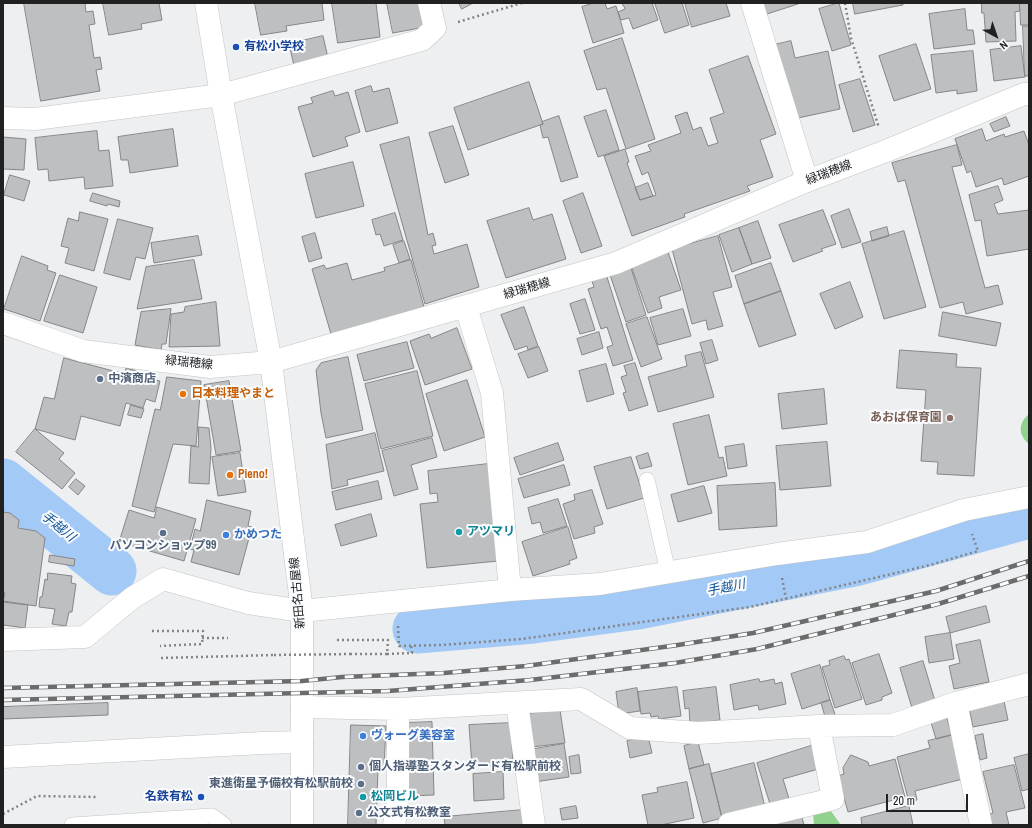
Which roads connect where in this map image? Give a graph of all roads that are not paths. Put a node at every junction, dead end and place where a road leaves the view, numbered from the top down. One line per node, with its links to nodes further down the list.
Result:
1 (206, 3): 5 (street, 新田名古屋線)
2 (429, 3): 5 (street)
3 (752, 3): 7 (street)
4 (1029, 94): 7 (street, 緑瑞穂線)
5 (221, 95): 6 (street); 10 (street, 新田名古屋線)
6 (3, 118)
7 (807, 181): 8 (street, 緑瑞穂線)
8 (466, 307): 10 (street, 緑瑞穂線); 14 (street)
9 (3, 323): 10 (street, 緑瑞穂線)
10 (271, 362): 15 (street, 新田名古屋線)
11 (647, 480): 13 (lane)
12 (1029, 497): 13 (street)
13 (668, 572): 14 (street)
14 (510, 590): 15 (street)
15 (302, 611): 16 (street); 20 (street, 新田名古屋線)
16 (3, 640)
17 (1029, 684): 19 (street)
18 (517, 703): 21 (street); 22 (street); 30 (street)
19 (956, 703): 22 (street); 31 (street)
20 (302, 707): 21 (street); 23 (street, 新田名古屋線)
21 (398, 709): 29 (street)
22 (819, 726): 25 (street)
23 (302, 742): 24 (street); 28 (street, 新田名古屋線)
24 (3, 757)
25 (729, 824)
26 (72, 825): 27 (lane)
27 (224, 825)
28 (302, 825)
29 (394, 825)
30 (534, 825)
31 (980, 825)

